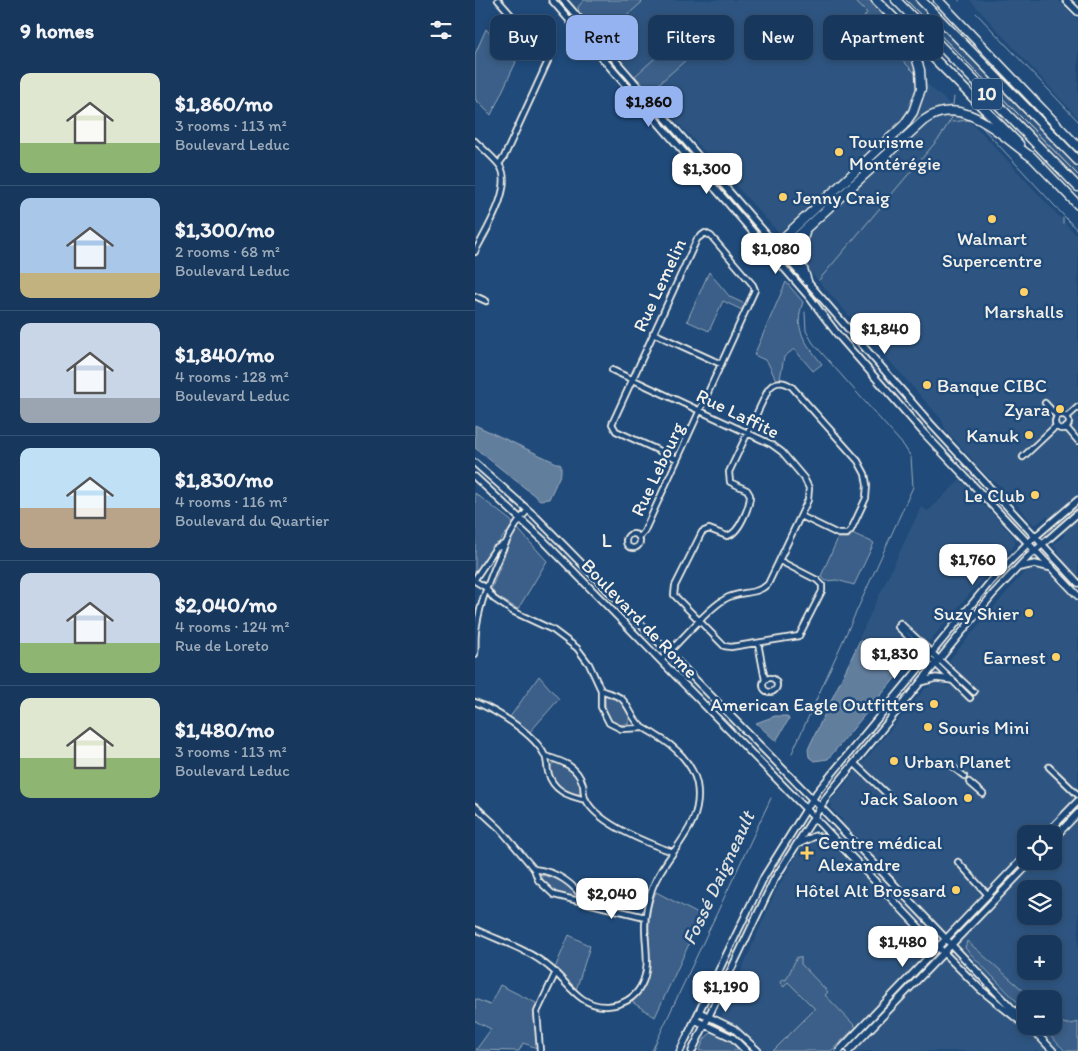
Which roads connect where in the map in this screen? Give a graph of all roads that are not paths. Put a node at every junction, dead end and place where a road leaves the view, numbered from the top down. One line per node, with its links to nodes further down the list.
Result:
1 (498, 0): 17 (street)
2 (552, 0): 22 (main road)
3 (563, 0): 21 (main road)
4 (876, 0): 10 (highway)
5 (895, 0): 18 (highway, 10)
6 (921, 0): 16 (highway, 10)
7 (938, 0): 14 (highway)
8 (1066, 0): 9 (main road)
9 (1078, 12)
10 (890, 15)
11 (917, 60): 21 (highway)
12 (937, 60): 15 (highway)
13 (475, 141): 17 (street)
14 (1078, 147)
15 (1033, 158): 19 (highway); 20 (highway)
16 (1078, 161)
17 (499, 164): 23 (street)
18 (1078, 187)
19 (1078, 205)
20 (807, 229): 24 (highway); 26 (highway)
21 (775, 245): 22 (highway); 24 (main road)
22 (769, 251): 25 (main road)
23 (475, 252)
24 (781, 252): 25 (highway); 26 (main road)
25 (775, 257): 53 (main road)
26 (807, 281): 51 (main road)
27 (475, 296): 28 (street)
28 (486, 302)
29 (653, 333): 30 (street); 30 (street, Rue Lemelin); 32 (street, Rue Lemelin)
30 (721, 364): 35 (street, Rue Lemelin)
31 (612, 370): 32 (street, Rue Laffite)
32 (632, 380): 35 (street, Rue Laffite); 43 (street, Rue Lemelin)
33 (1045, 403): 36 (street)
34 (1078, 407): 37 (street)
35 (700, 411): 40 (street, Rue Laffite); 43 (street, Rue Lebourg)
36 (1057, 416): 37 (street); 38 (street)
37 (1067, 417): 39 (street)
38 (1056, 426): 39 (street); 42 (street)
39 (1066, 427): 41 (street)
40 (747, 433): 49 (street, Rue Laffite); 49 (street); 64 (street)
41 (1078, 441)
42 (1023, 457)
43 (677, 460): 52 (street, Rue Lebourg)
44 (475, 463): 47 (main road, Boulevard de Rome)
45 (475, 477): 50 (main road, Boulevard de Rome)
46 (1078, 500): 51 (main road)
47 (528, 510): 50 (street); 68 (main road, Boulevard de Rome)
48 (1078, 513): 55 (main road)
49 (801, 516): 57 (street, Rue Laffite)
50 (521, 518): 54 (street); 71 (main road, Boulevard de Rome)
51 (1035, 536): 53 (main road); 55 (main road)
52 (639, 538)
53 (1029, 542): 56 (main road); 70 (main road)
54 (504, 544): 60 (street); 62 (street)
55 (1042, 544): 56 (main road); 61 (main road)
56 (1036, 550): 58 (main road); 59 (main road)
57 (779, 562): 64 (street, Rue Laffite); 67 (street)
58 (1018, 568): 59 (main road); 72 (main road)
59 (1054, 569): 63 (main road)
60 (475, 580): 62 (street)
61 (1078, 583)
62 (487, 591): 65 (street); 76 (street)
63 (1078, 596)
64 (700, 622): 67 (street); 68 (street, Rue Laffite)
65 (476, 624): 69 (street)
66 (899, 625): 70 (street)
67 (758, 643): 73 (street)
68 (669, 652): 71 (street, Rue Laffite); 90 (main road, Boulevard de Rome)
69 (475, 654)
70 (930, 654): 72 (street); 90 (main road)
71 (661, 660): 95 (main road, Boulevard de Rome)
72 (937, 661): 74 (street); 75 (main road); 77 (street)
73 (765, 680)
74 (952, 680): 75 (main road); 78 (street)
75 (919, 683): 82 (main road)
76 (601, 690): 80 (street); 80 (street)
77 (974, 692)
78 (970, 698)
79 (475, 702): 81 (street)
80 (643, 728): 102 (street)
81 (545, 756): 91 (street); 91 (street)
82 (854, 763): 89 (street); 94 (main road)
83 (949, 764): 85 (street)
84 (1049, 767): 88 (street)
85 (964, 776)
86 (969, 782): 87 (street)
87 (983, 794)
88 (1078, 795)
89 (889, 796)
90 (812, 799): 94 (main road, Boulevard de Rome); 95 (main road)
91 (585, 800): 102 (street)
92 (1078, 801): 98 (main road)
93 (475, 806): 105 (street)
94 (820, 807): 97 (main road); 111 (main road, Boulevard de Rome)
95 (806, 809): 97 (main road, Boulevard de Rome); 116 (main road)
96 (1078, 813): 99 (main road)
97 (813, 816): 100 (main road, Boulevard de Rome); 101 (main road)
98 (1055, 825)
99 (1062, 830)
100 (837, 841): 101 (main road); 113 (main road, Boulevard de Rome)
101 (794, 846): 118 (main road)
102 (673, 852): 109 (street)
103 (958, 862): 107 (street)
104 (1017, 864): 107 (main road)
105 (534, 869): 108 (street); 108 (street)
106 (1023, 870): 112 (main road)
107 (988, 895): 111 (main road)
108 (586, 902): 109 (street)
109 (645, 917): 115 (street)
110 (475, 929): 115 (street)
111 (945, 939): 112 (main road, Boulevard de Rome); 113 (main road)
112 (951, 946): 114 (main road); 117 (main road, Boulevard de Rome)
113 (937, 947): 114 (main road, Boulevard de Rome); 128 (main road)
114 (943, 952): 119 (main road, Boulevard de Rome); 129 (main road)
115 (555, 972): 123 (street)
116 (699, 1012): 118 (main road); 120 (main road)
117 (1017, 1014)
118 (709, 1016): 121 (main road); 127 (main road)
119 (1017, 1019)
120 (695, 1020): 121 (main road); 124 (main road)
121 (705, 1024): 125 (main road); 126 (main road)
122 (1037, 1035): 130 (main road, Boulevard de Rome)
123 (540, 1051)
124 (680, 1051)
125 (692, 1051)
126 (746, 1051)
127 (757, 1051)
128 (839, 1051)
129 (849, 1051)
130 (1053, 1051)

